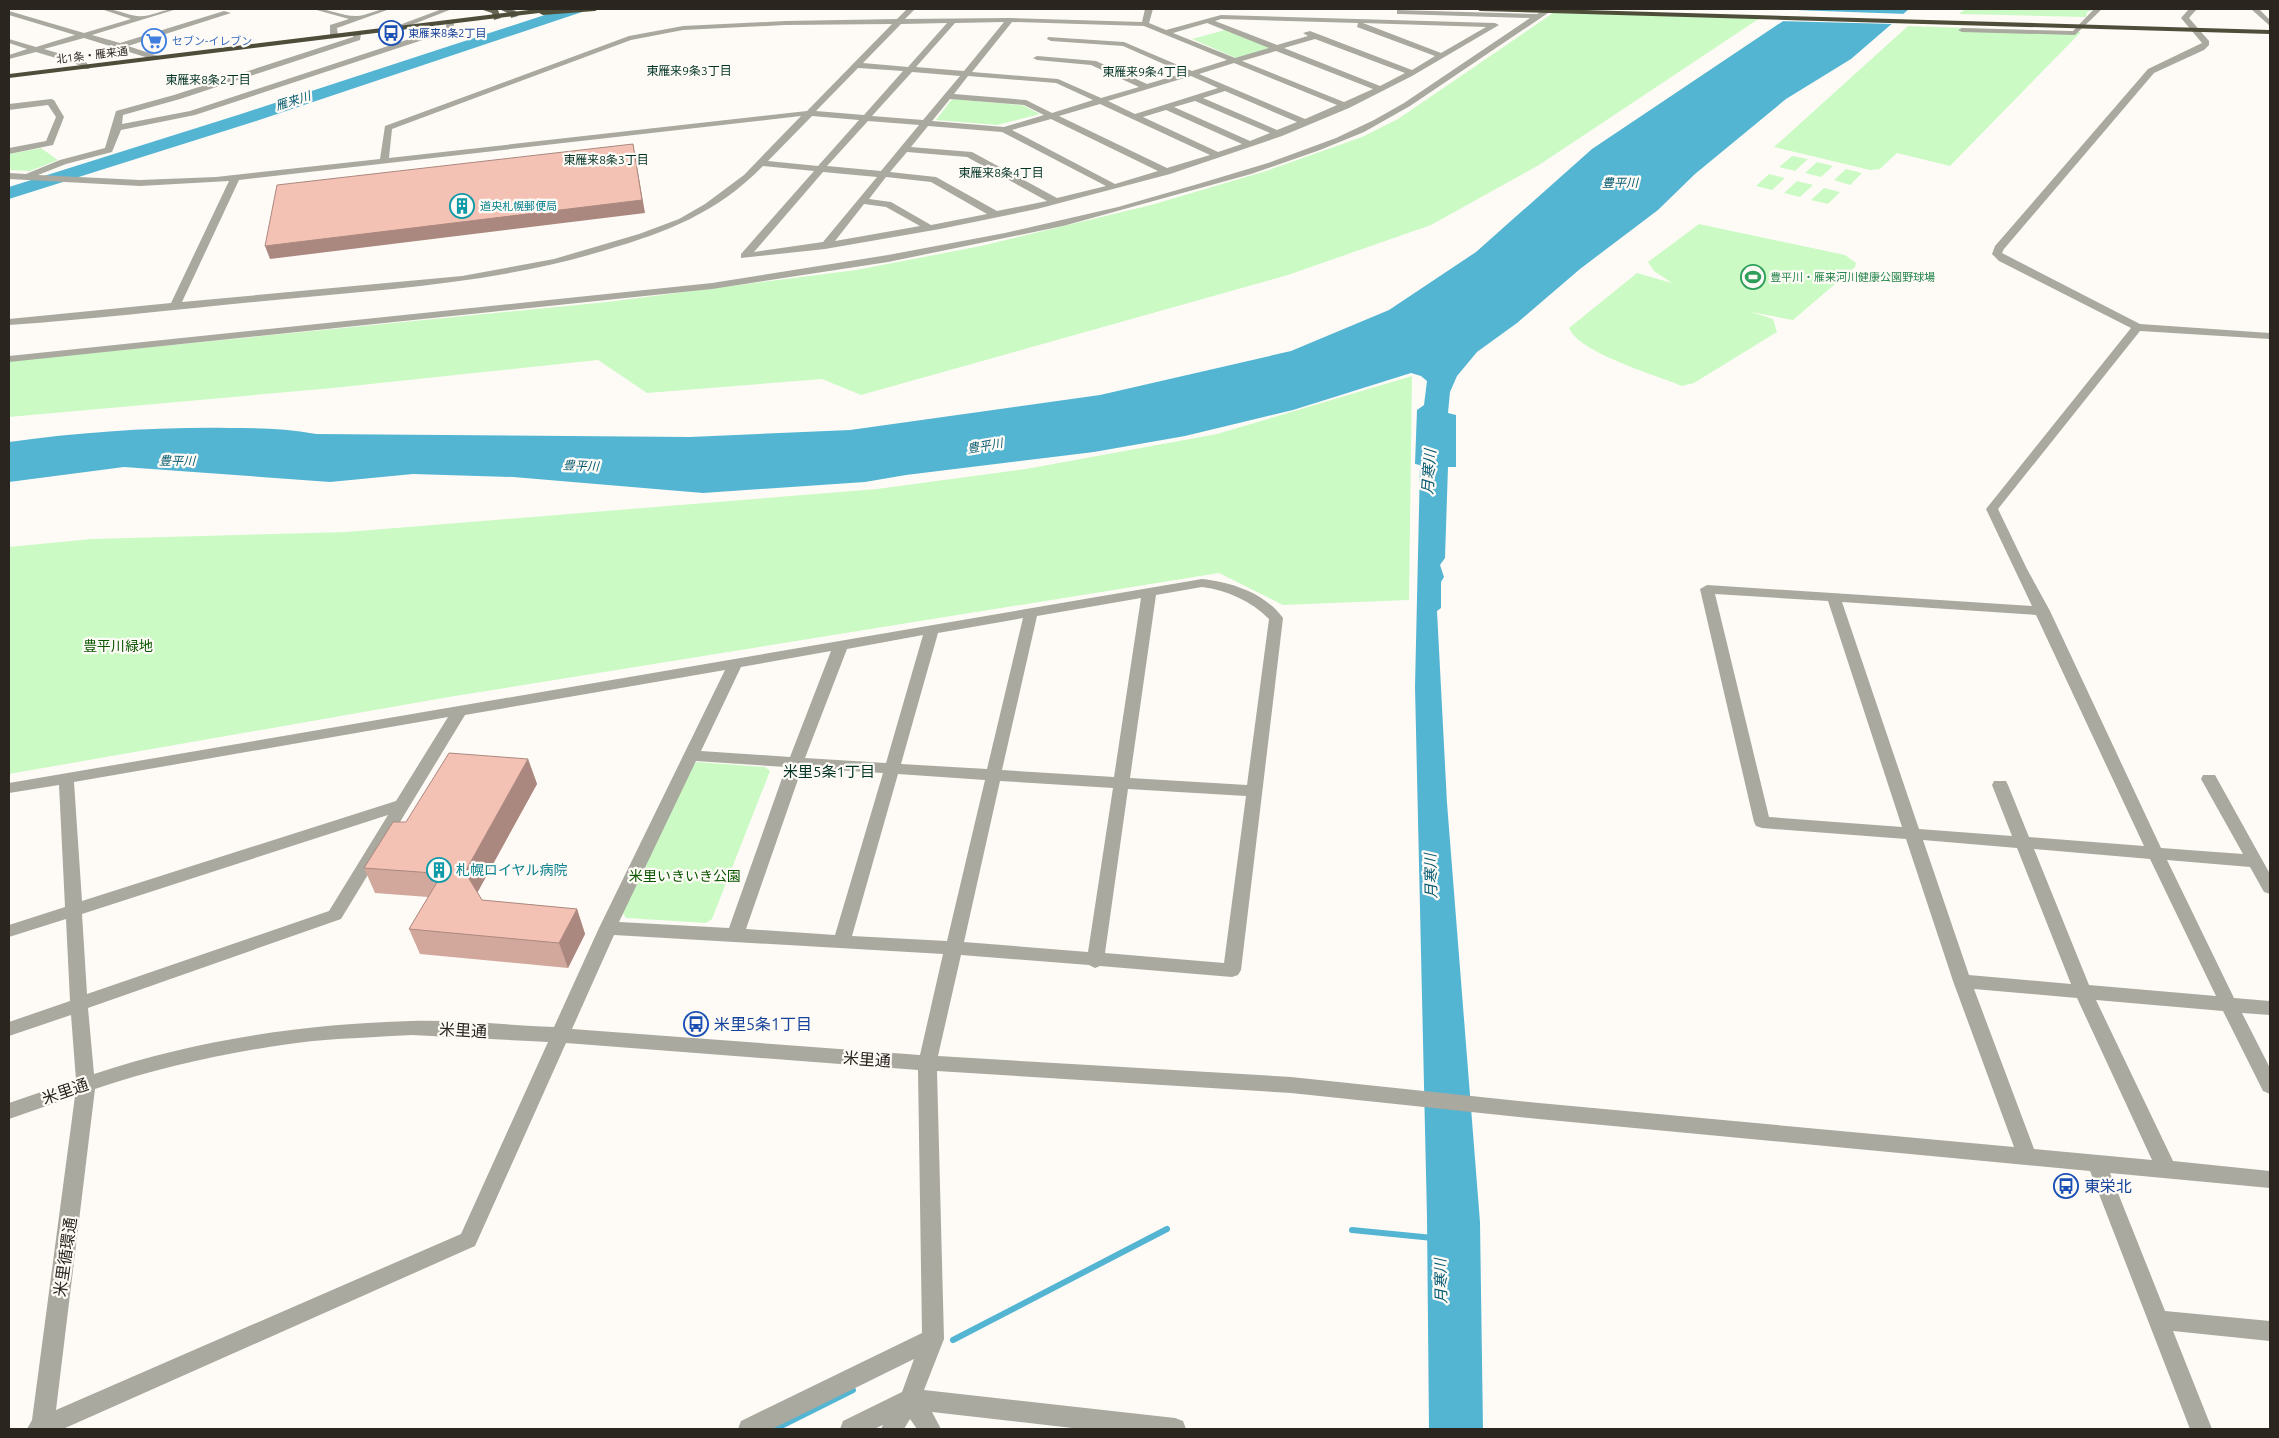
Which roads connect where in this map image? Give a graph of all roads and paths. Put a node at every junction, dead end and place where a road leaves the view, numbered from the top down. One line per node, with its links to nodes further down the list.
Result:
1 (105, 9): 25 (street)
2 (173, 9): 25 (street)
3 (211, 9): 49 (street)
4 (317, 9): 26 (street)
5 (386, 9): 26 (street)
6 (448, 9): 38 (street)
7 (484, 9): 23 (main road)
8 (503, 9): 22 (main road)
9 (595, 9): 18 (highway, 北1条・雁来通)
10 (911, 9): 29 (street)
11 (1149, 9): 35 (street)
12 (1480, 9): 39 (highway)
13 (1550, 9): 24 (street)
14 (1628, 9): 39 (highway)
15 (2098, 9): 40 (street)
16 (2193, 9): 112 (street)
17 (2255, 9): 37 (street)
18 (585, 10): 19 (highway, 北1条・雁来通)
19 (550, 11): 22 (highway, 北1条・雁来通)
20 (1394, 12): 24 (street)
21 (9, 13): 43 (street)
22 (514, 15): 23 (highway, 北1条・雁来通)
23 (497, 16): 34 (highway, 北1条・雁来通); 38 (highway, 北1条・雁来通)
24 (1538, 16): 114 (street)
25 (139, 19): 43 (street)
26 (357, 19): 44 (street)
27 (1271, 19): 31 (street); 32 (street); 45 (street)
28 (1010, 20): 30 (street); 33 (street); 65 (street)
29 (898, 21): 30 (street); 59 (street); 96 (street)
30 (953, 21): 62 (street)
31 (1208, 21): 41 (street); 50 (street)
32 (1349, 21): 36 (street); 48 (street)
33 (1064, 22): 35 (street); 53 (street)
34 (450, 23): 46 (highway, 北1条・雁来通); 52 (street)
35 (1145, 24): 41 (street)
36 (1437, 24): 48 (street); 55 (street)
37 (2270, 26): 39 (highway)
38 (398, 27): 46 (highway, 北1条・雁来通)
39 (2230, 28): 42 (highway)
40 (1962, 30)
41 (1166, 32): 58 (street)
42 (2270, 32)
43 (84, 35): 49 (street); 51 (street)
44 (334, 36): 46 (highway, 北1条・雁来通); 57 (highway, 北1条・雁来通)
45 (1316, 36): 50 (street); 64 (street)
46 (363, 39): 52 (street); 56 (street)
47 (9, 41): 51 (street)
48 (1404, 42): 55 (street)
49 (120, 46): 57 (street)
50 (1276, 48): 58 (street); 74 (street)
51 (36, 49): 54 (street); 60 (street)
52 (390, 49): 61 (street)
53 (1040, 55): 63 (street); 68 (street); 72 (street)
54 (9, 56)
55 (1442, 56): 64 (street)
56 (300, 57): 61 (street); 67 (street)
57 (155, 58): 60 (highway, 北1条・雁来通)
58 (1234, 60): 63 (street); 79 (street)
59 (856, 65): 62 (street); 83 (street)
60 (86, 67): 66 (highway, 北1条・雁来通)
61 (329, 67): 71 (street)
62 (909, 69): 65 (street); 86 (street)
63 (1190, 73): 72 (street); 73 (street)
64 (1412, 73): 74 (street)
65 (966, 74): 68 (street); 75 (street)
66 (9, 76)
67 (241, 77): 69 (street); 76 (street)
68 (1022, 78): 78 (street)
69 (250, 80)
70 (260, 84): 71 (street)
71 (269, 87): 82 (street)
72 (1147, 87): 78 (street)
73 (1226, 88): 77 (street); 88 (street)
74 (1382, 90): 79 (street)
75 (947, 96): 84 (street); 87 (street)
76 (177, 97): 82 (street); 89 (street)
77 (1196, 98): 81 (street); 91 (street)
78 (1100, 101): 84 (street); 85 (street)
79 (1346, 106): 88 (street)
80 (9, 107): 94 (street)
81 (1167, 107): 85 (street); 92 (street)
82 (208, 108): 89 (street)
83 (809, 113): 86 (street); 96 (street); 97 (street)
84 (1052, 115): 90 (street); 99 (street)
85 (1134, 117): 95 (street)
86 (866, 118): 87 (street); 98 (street)
87 (925, 123): 90 (street); 93 (street)
88 (1306, 123): 91 (street)
89 (117, 128): 102 (street)
90 (1004, 130): 104 (street)
91 (1279, 134): 92 (street)
92 (1250, 144): 95 (street)
93 (905, 148): 100 (street); 106 (street)
94 (9, 151)
95 (1217, 155): 99 (street)
96 (384, 162): 103 (street)
97 (761, 163): 98 (street); 110 (street)
98 (821, 168): 100 (street); 109 (street)
99 (1166, 172): 104 (street)
100 (883, 174): 105 (street); 107 (street)
101 (9, 176): 102 (street)
102 (25, 177): 103 (street)
103 (235, 178): 110 (street)
104 (1113, 186): 106 (street)
105 (861, 201): 108 (street); 109 (street)
106 (1055, 201): 107 (street)
107 (995, 214): 108 (street)
108 (928, 227): 109 (street)
109 (825, 246)
110 (175, 306): 111 (street)
111 (9, 322)
112 (2137, 327): 113 (street); 117 (street)
113 (2270, 336)
114 (9, 359)
115 (1149, 593): 118 (street); 129 (street); 132 (street)
116 (1833, 596): 117 (street); 134 (street); 134 (street)
117 (2043, 612): 136 (street)
118 (1031, 613): 119 (street); 126 (street)
119 (932, 630): 120 (street); 125 (street)
120 (841, 645): 121 (street); 124 (street)
121 (735, 664): 122 (street); 123 (street)
122 (460, 710): 127 (street); 133 (street)
123 (691, 756): 124 (street); 140 (street)
124 (796, 762): 125 (street); 142 (street)
125 (892, 768): 126 (street); 143 (street)
126 (993, 776): 129 (street); 144 (street)
127 (66, 778): 131 (street); 139 (street, 米里循環通)
128 (2209, 779): 137 (street)
129 (1121, 783): 132 (street); 145 (street)
130 (2000, 785): 135 (street)
131 (9, 788)
132 (1253, 791): 145 (street)
133 (402, 805): 139 (street); 148 (street)
134 (1913, 833): 135 (street); 146 (street)
135 (2022, 842): 136 (street); 147 (street)
136 (2155, 853): 137 (street); 149 (street)
137 (2255, 860): 138 (street)
138 (2270, 888)
139 (74, 910): 141 (street); 148 (street, 米里循環通)
140 (608, 928): 142 (street); 152 (street)
141 (9, 931)
142 (735, 935): 143 (street)
143 (842, 942): 144 (street)
144 (953, 948): 145 (street); 153 (street)
145 (1094, 960)
146 (1962, 981): 147 (street); 157 (street)
147 (2083, 992): 149 (street); 159 (street)
148 (79, 1005): 151 (street); 154 (street, 米里循環通)
149 (2228, 1005): 150 (street); 155 (street)
150 (2270, 1008)
151 (9, 1029)
152 (561, 1034): 153 (street, 米里通); 154 (street, 米里通); 165 (street)
153 (927, 1063): 157 (street, 米里通); 163 (street)
154 (86, 1084): 156 (street, 米里通); 165 (street, 米里循環通)
155 (2270, 1086)
156 (9, 1111)
157 (2027, 1156): 158 (street, 米里通)
158 (2096, 1162): 159 (street, 米里通); 161 (street)
159 (2166, 1168): 160 (street, 米里通)
160 (2270, 1179)
161 (2160, 1320): 162 (street); 171 (street)
162 (2270, 1331)
163 (933, 1339): 164 (street); 166 (street)
164 (910, 1399): 167 (street); 168 (street); 169 (street); 170 (street)
165 (41, 1429)
166 (749, 1429)
167 (851, 1429)
168 (892, 1429)
169 (930, 1429)
170 (1175, 1429)
171 (2201, 1429)

